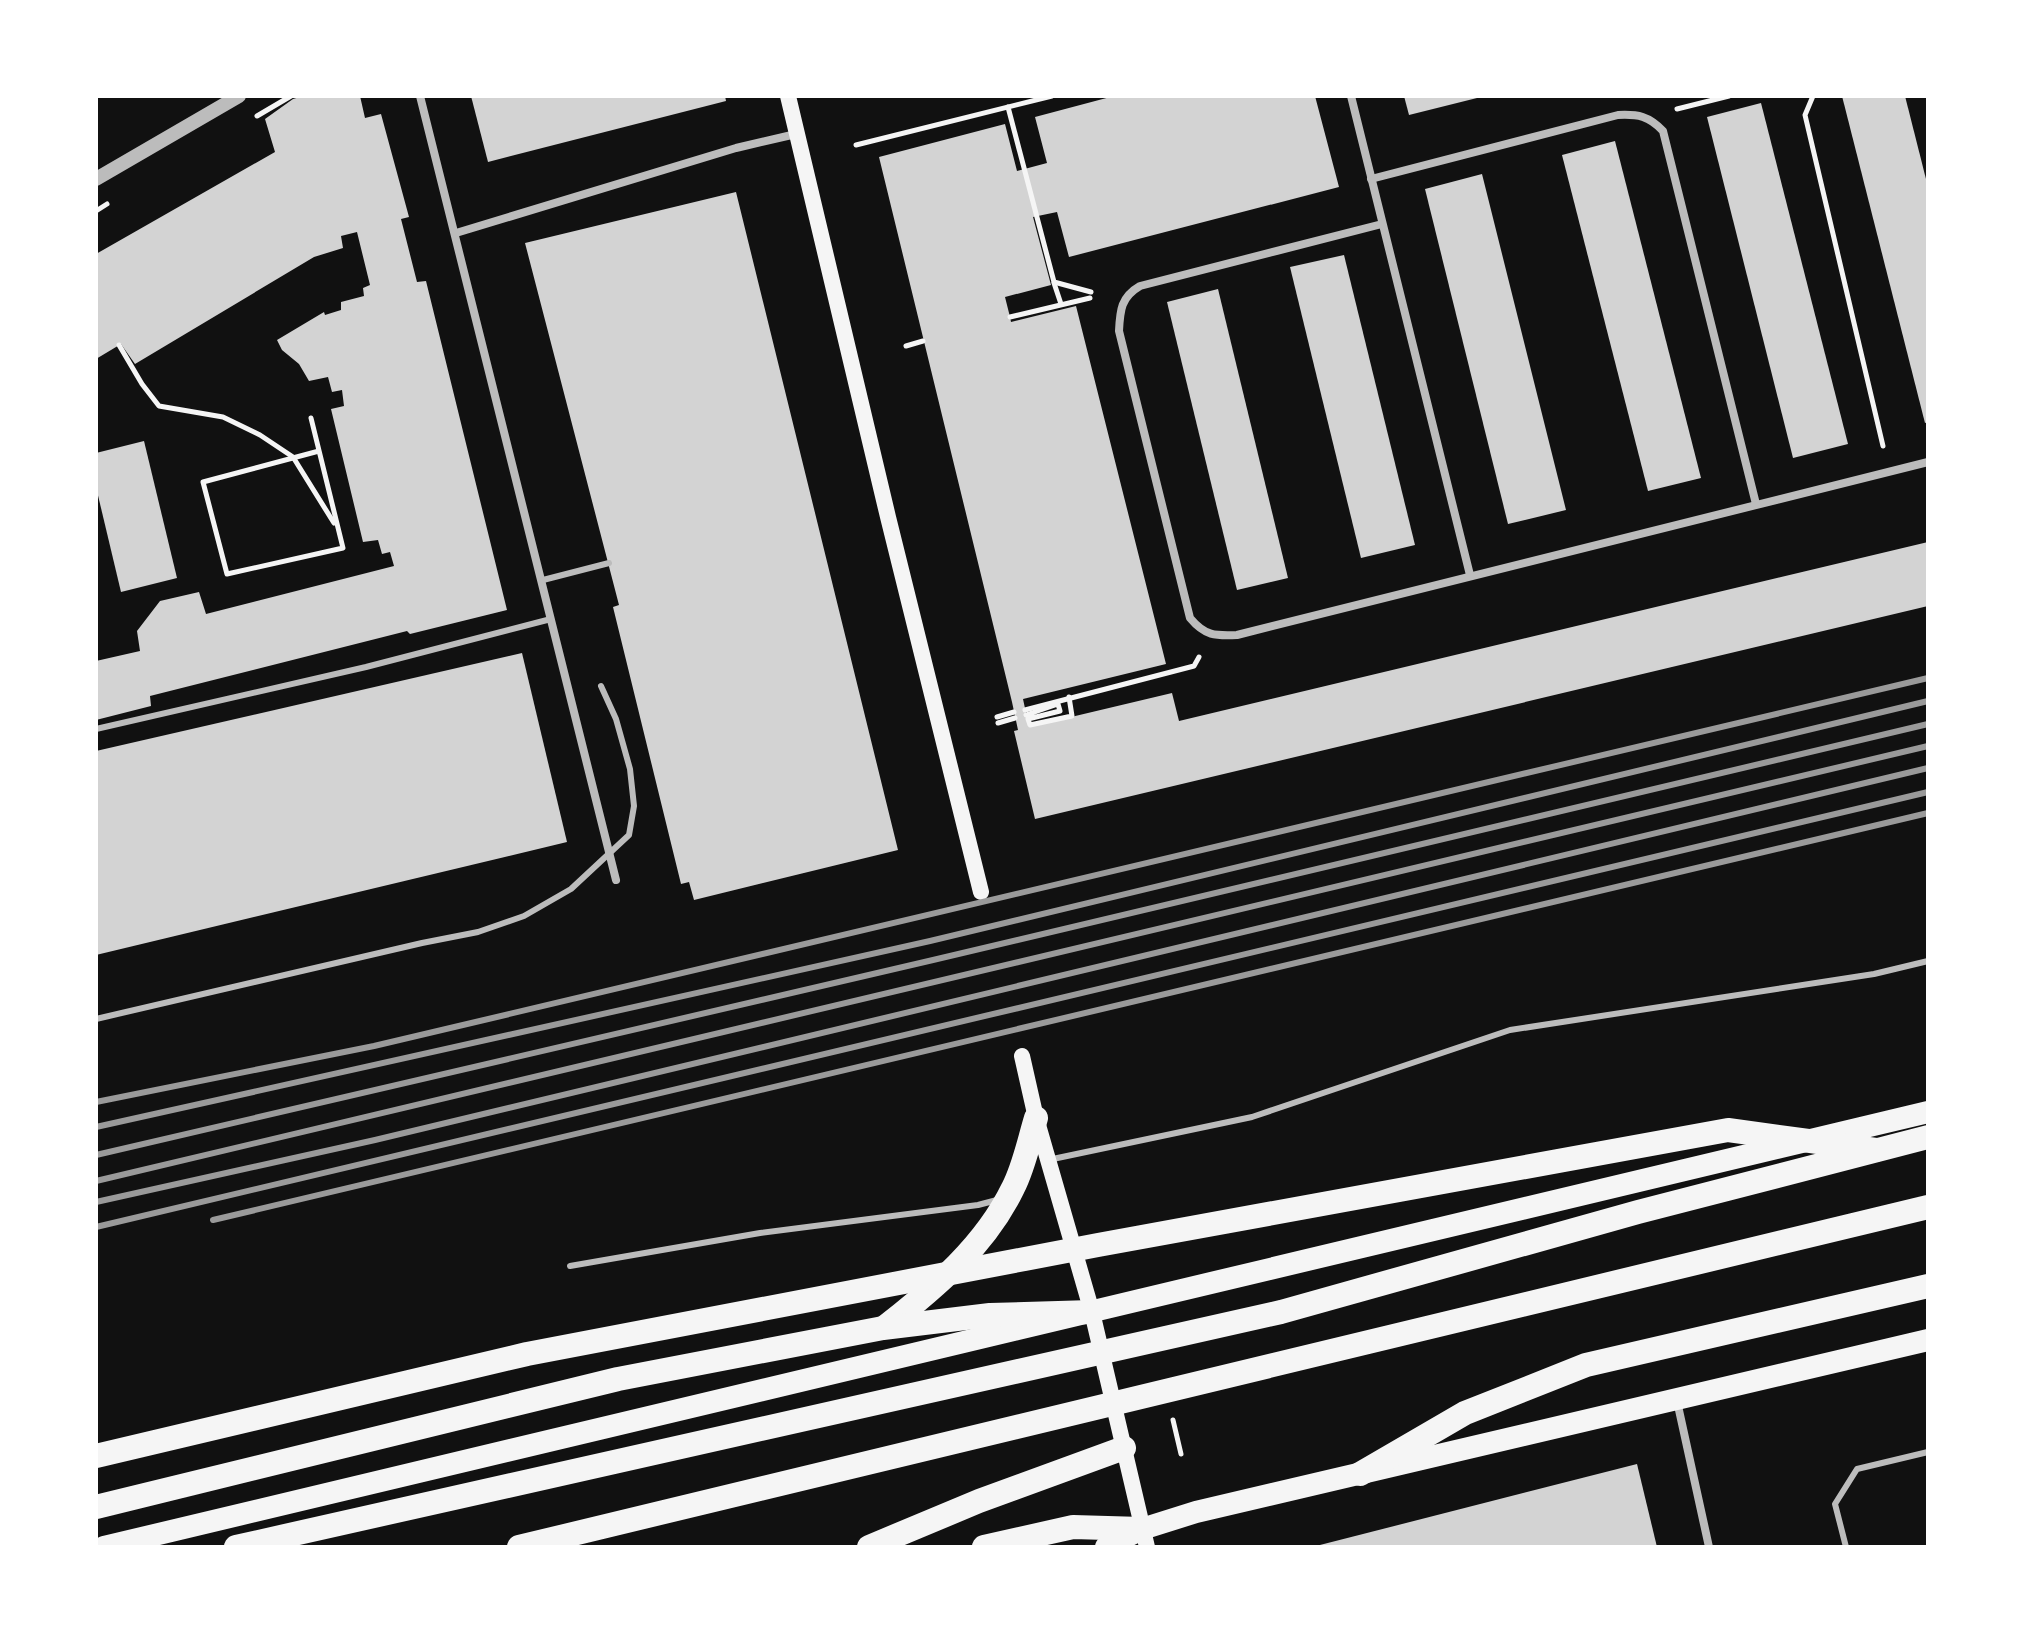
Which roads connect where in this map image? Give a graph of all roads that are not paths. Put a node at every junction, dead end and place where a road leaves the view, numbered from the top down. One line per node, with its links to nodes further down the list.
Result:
1 (239, 96): 6 (street)
2 (420, 96): 9 (street)
3 (788, 96): 5 (main road)
4 (1351, 96): 7 (street)
5 (796, 134): 9 (street); 20 (main road)
6 (96, 179)
7 (1371, 179): 8 (street); 11 (street)
8 (1382, 224): 13 (street); 13 (street)
9 (456, 233): 14 (street)
10 (1928, 462): 11 (street)
11 (1756, 504): 13 (street)
12 (609, 563): 14 (lane)
13 (1470, 575)
14 (543, 580): 15 (street)
15 (553, 618): 17 (lane); 18 (street)
16 (601, 686): 18 (lane)
17 (96, 729)
18 (609, 852): 19 (street); 22 (lane)
19 (616, 880)
20 (981, 892)
21 (1928, 961): 28 (lane)
22 (96, 1019)
23 (1022, 1056): 25 (main road)
24 (1928, 1112): 33 (highway)
25 (1036, 1118): 28 (main road); 29 (highway)
26 (1928, 1137): 27 (highway)
27 (1876, 1150): 39 (highway); 44 (highway)
28 (1048, 1160): 33 (main road)
29 (1008, 1197): 31 (lane); 34 (highway)
30 (1928, 1207): 45 (highway)
31 (570, 1266)
32 (1928, 1286): 40 (highway)
33 (1092, 1312): 34 (highway); 37 (main road); 43 (highway)
34 (883, 1328): 41 (highway)
35 (1928, 1340): 36 (highway)
36 (1677, 1401): 40 (highway); 49 (street)
37 (1124, 1448): 42 (main road); 46 (highway)
38 (1928, 1452): 50 (lane)
39 (96, 1456)
40 (1360, 1474): 42 (highway)
41 (96, 1507)
42 (1144, 1538): 47 (highway); 48 (highway)
43 (104, 1547)
44 (236, 1547)
45 (519, 1547)
46 (869, 1547)
47 (984, 1547)
48 (1106, 1547)
49 (1709, 1547)
50 (1846, 1547)

